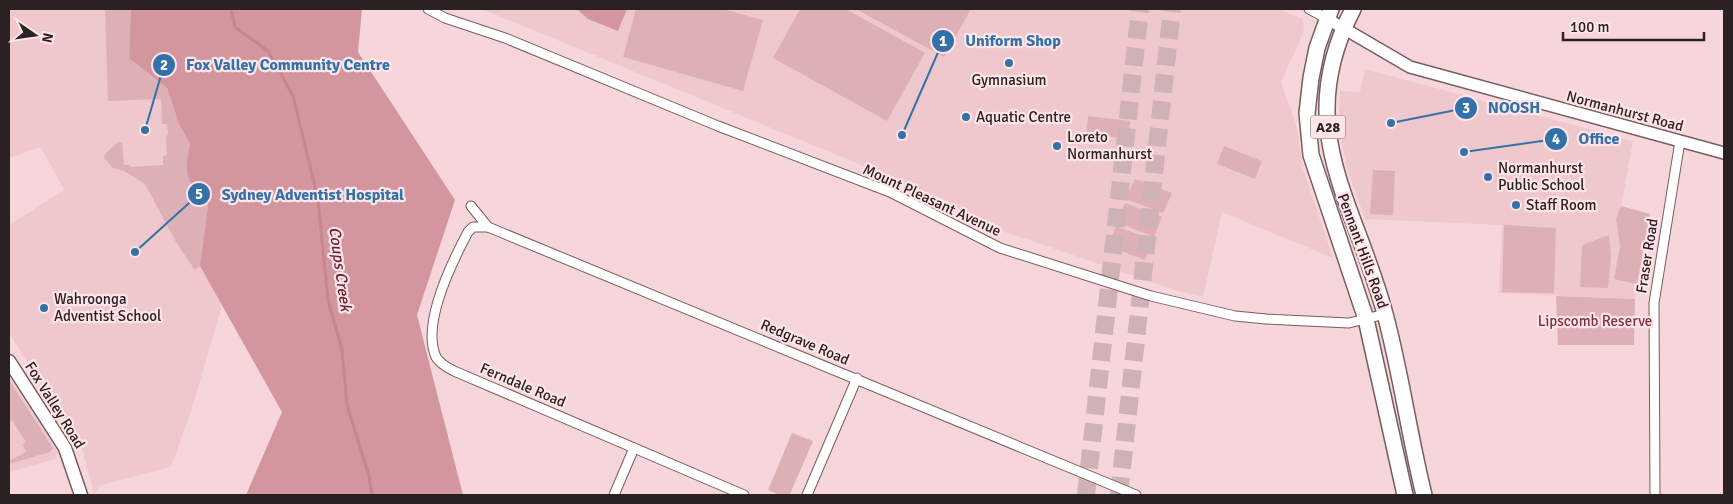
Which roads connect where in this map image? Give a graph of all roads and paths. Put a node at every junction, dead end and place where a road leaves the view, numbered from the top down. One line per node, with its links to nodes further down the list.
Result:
1 (428, 9): 11 (street, Mount Pleasant Avenue)
2 (1309, 9): 4 (street)
3 (1353, 9): 5 (highway, Pennant Hills Road / A28)
4 (1328, 13): 5 (street, Normanhurst Road); 11 (highway, Pennant Hills Road / A28)
5 (1344, 29): 6 (street, Normanhurst Road); 10 (highway, Pennant Hills Road / A28)
6 (1680, 141): 7 (street, Normanhurst Road); 22 (street, Fraser Road)
7 (1724, 153)
8 (471, 206): 9 (street, Redgrave Road)
9 (488, 226): 13 (street, Redgrave Road); 14 (street, Ferndale Road)
10 (1385, 314): 11 (street, Mount Pleasant Avenue); 21 (highway, Pennant Hills Road / A28)
11 (1366, 319): 20 (highway, Pennant Hills Road / A28)
12 (9, 361): 15 (main road, Fox Valley Road)
13 (857, 378): 18 (street); 19 (street, Redgrave Road)
14 (634, 448): 16 (street); 17 (street, Ferndale Road)
15 (80, 495)
16 (614, 495)
17 (744, 495)
18 (807, 495)
19 (1136, 495)
20 (1405, 495)
21 (1424, 495)
22 (1655, 495)

